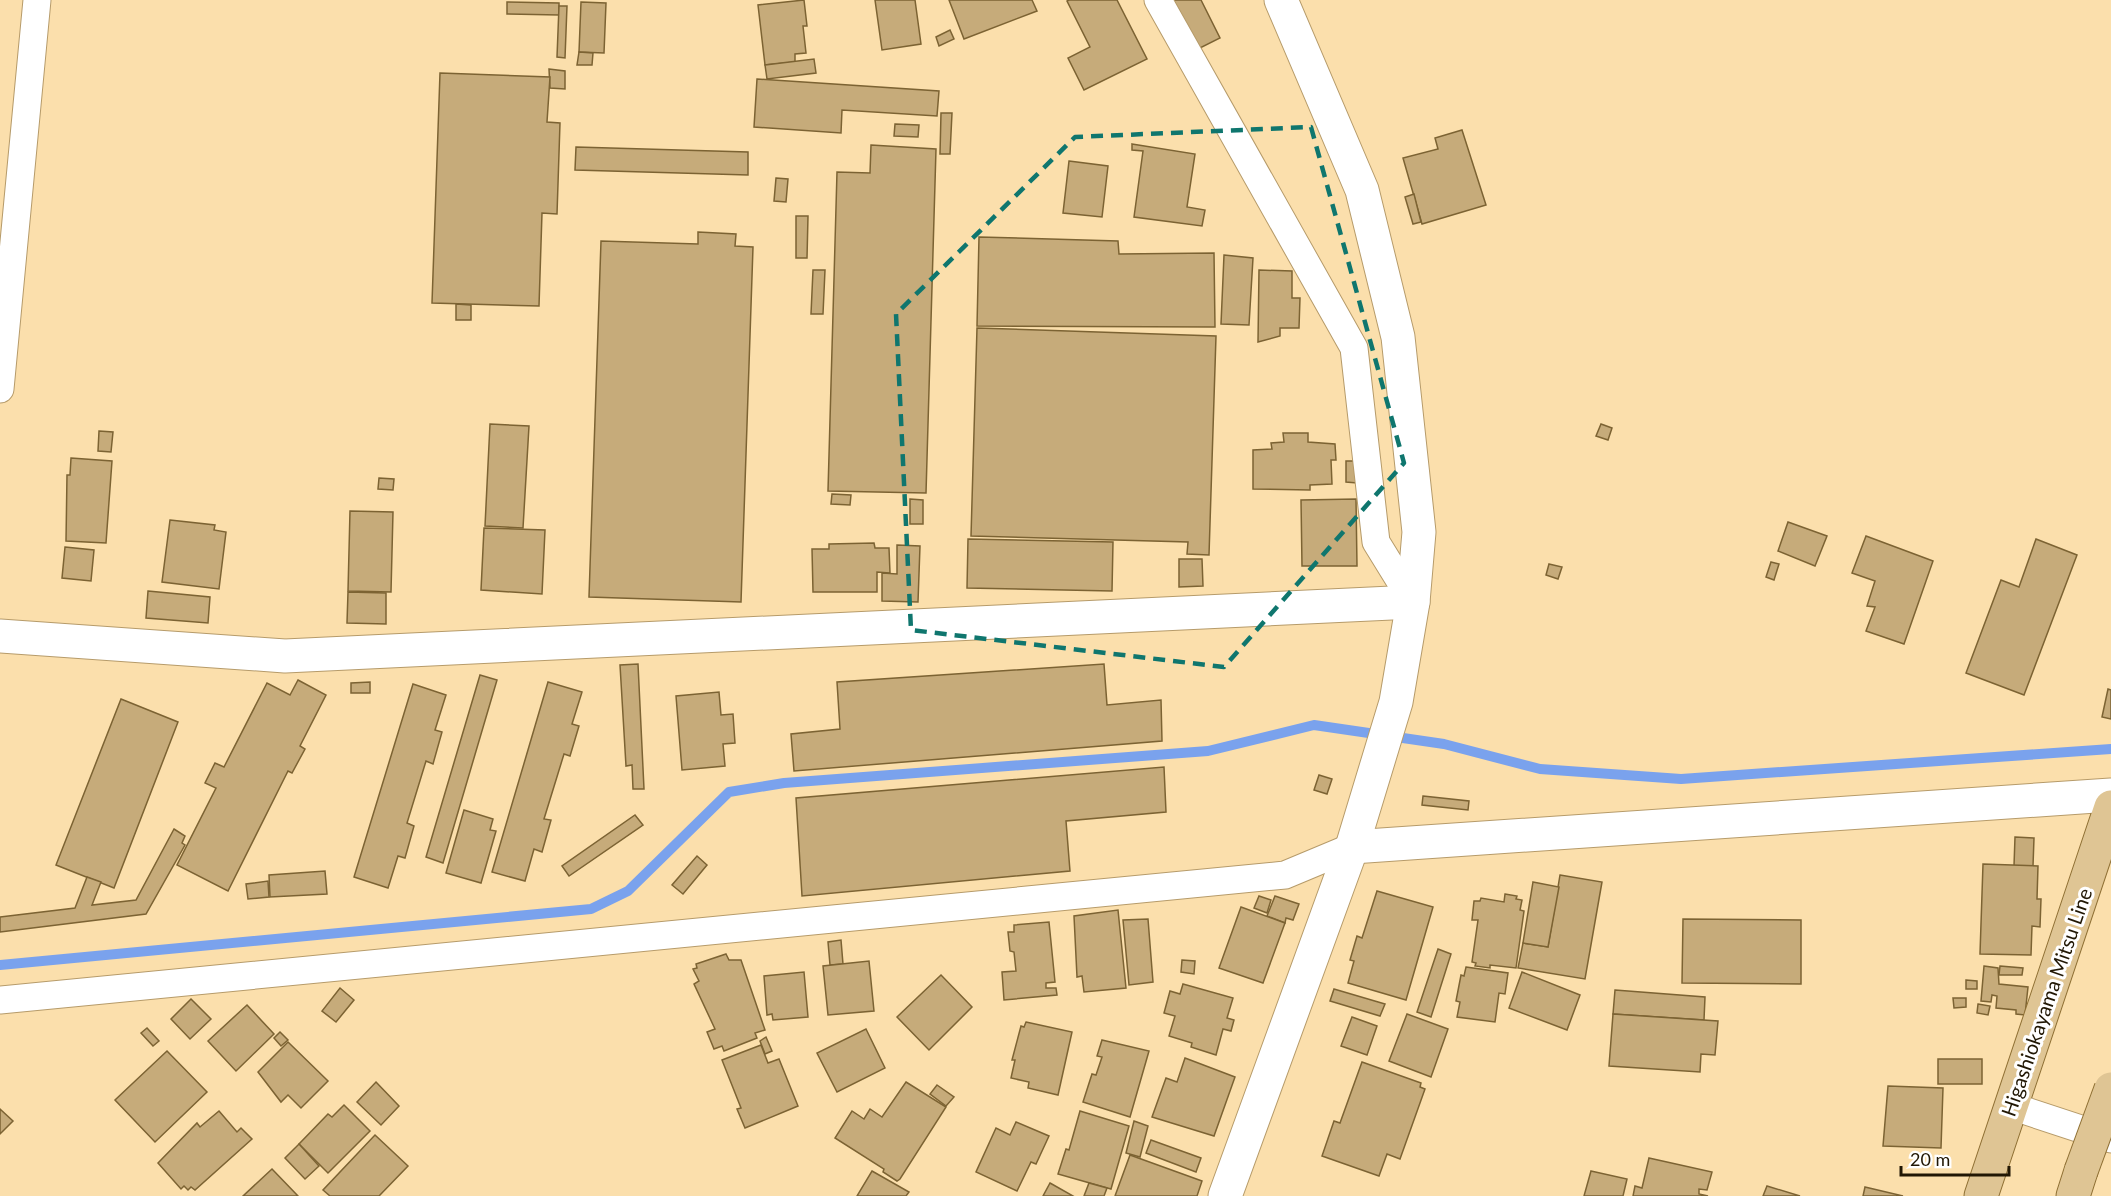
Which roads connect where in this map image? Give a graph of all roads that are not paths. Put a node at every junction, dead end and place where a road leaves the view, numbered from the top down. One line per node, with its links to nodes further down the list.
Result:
1 (37, 0): 4 (street)
2 (1158, 0): 5 (street)
3 (1281, 0): 5 (street)
4 (0, 389)
5 (1413, 602): 6 (street); 9 (street)
6 (0, 636)
7 (2111, 795): 9 (street)
8 (2111, 807): 12 (main road, Higashiokayama Mitsu Line)
9 (1352, 847): 10 (street); 15 (street)
10 (0, 1000)
11 (2111, 1089): 14 (main road, bridge)
12 (2011, 1106): 13 (street); 16 (main road, Higashiokayama Mitsu Line)
13 (2111, 1139)
14 (2077, 1184)
15 (1225, 1196)
16 (1981, 1196)

